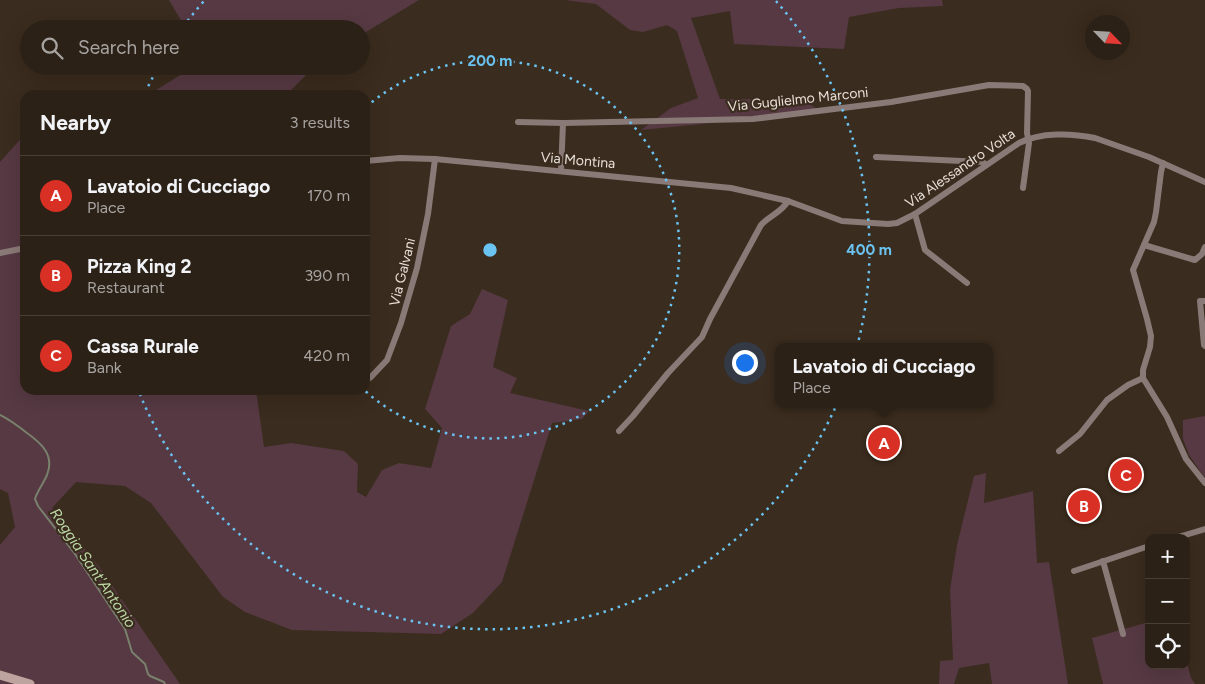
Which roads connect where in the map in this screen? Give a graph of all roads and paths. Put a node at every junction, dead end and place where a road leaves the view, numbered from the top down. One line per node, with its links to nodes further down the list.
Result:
1 (518, 122): 2 (street, Via Guglielmo Marconi)
2 (563, 123): 3 (street, Via Guglielmo Marconi); 9 (street)
3 (1028, 139): 7 (street, Via Alessandro Volta); 8 (street, Via Alessandro Volta); 11 (street)
4 (876, 157): 8 (street)
5 (435, 158): 6 (street, Via Montina); 9 (street, Via Montina); 21 (street, Via Galvani)
6 (370, 161)
7 (1163, 163): 10 (street, Via Alessandro Volta); 14 (street)
8 (986, 166): 13 (street, Via Alessandro Volta)
9 (561, 170): 12 (street, Via Montina)
10 (1205, 182)
11 (1023, 188)
12 (788, 201): 13 (street, Via Alessandro Volta); 23 (street)
13 (915, 214): 18 (street)
14 (1144, 245): 15 (street); 22 (street)
15 (1205, 246)
16 (20, 249): 17 (street)
17 (0, 253)
18 (967, 283)
19 (1205, 301): 20 (street)
20 (1205, 346)
21 (370, 378)
22 (1143, 378): 24 (street); 25 (street)
23 (620, 430)
24 (1060, 451)
25 (1205, 483)
26 (1205, 529): 27 (street)
27 (1188, 534)
28 (1145, 547): 29 (street)
29 (1103, 561): 30 (street); 31 (street)
30 (1074, 571)
31 (1123, 634)
32 (0, 675): 33 (main road)
33 (30, 684)

